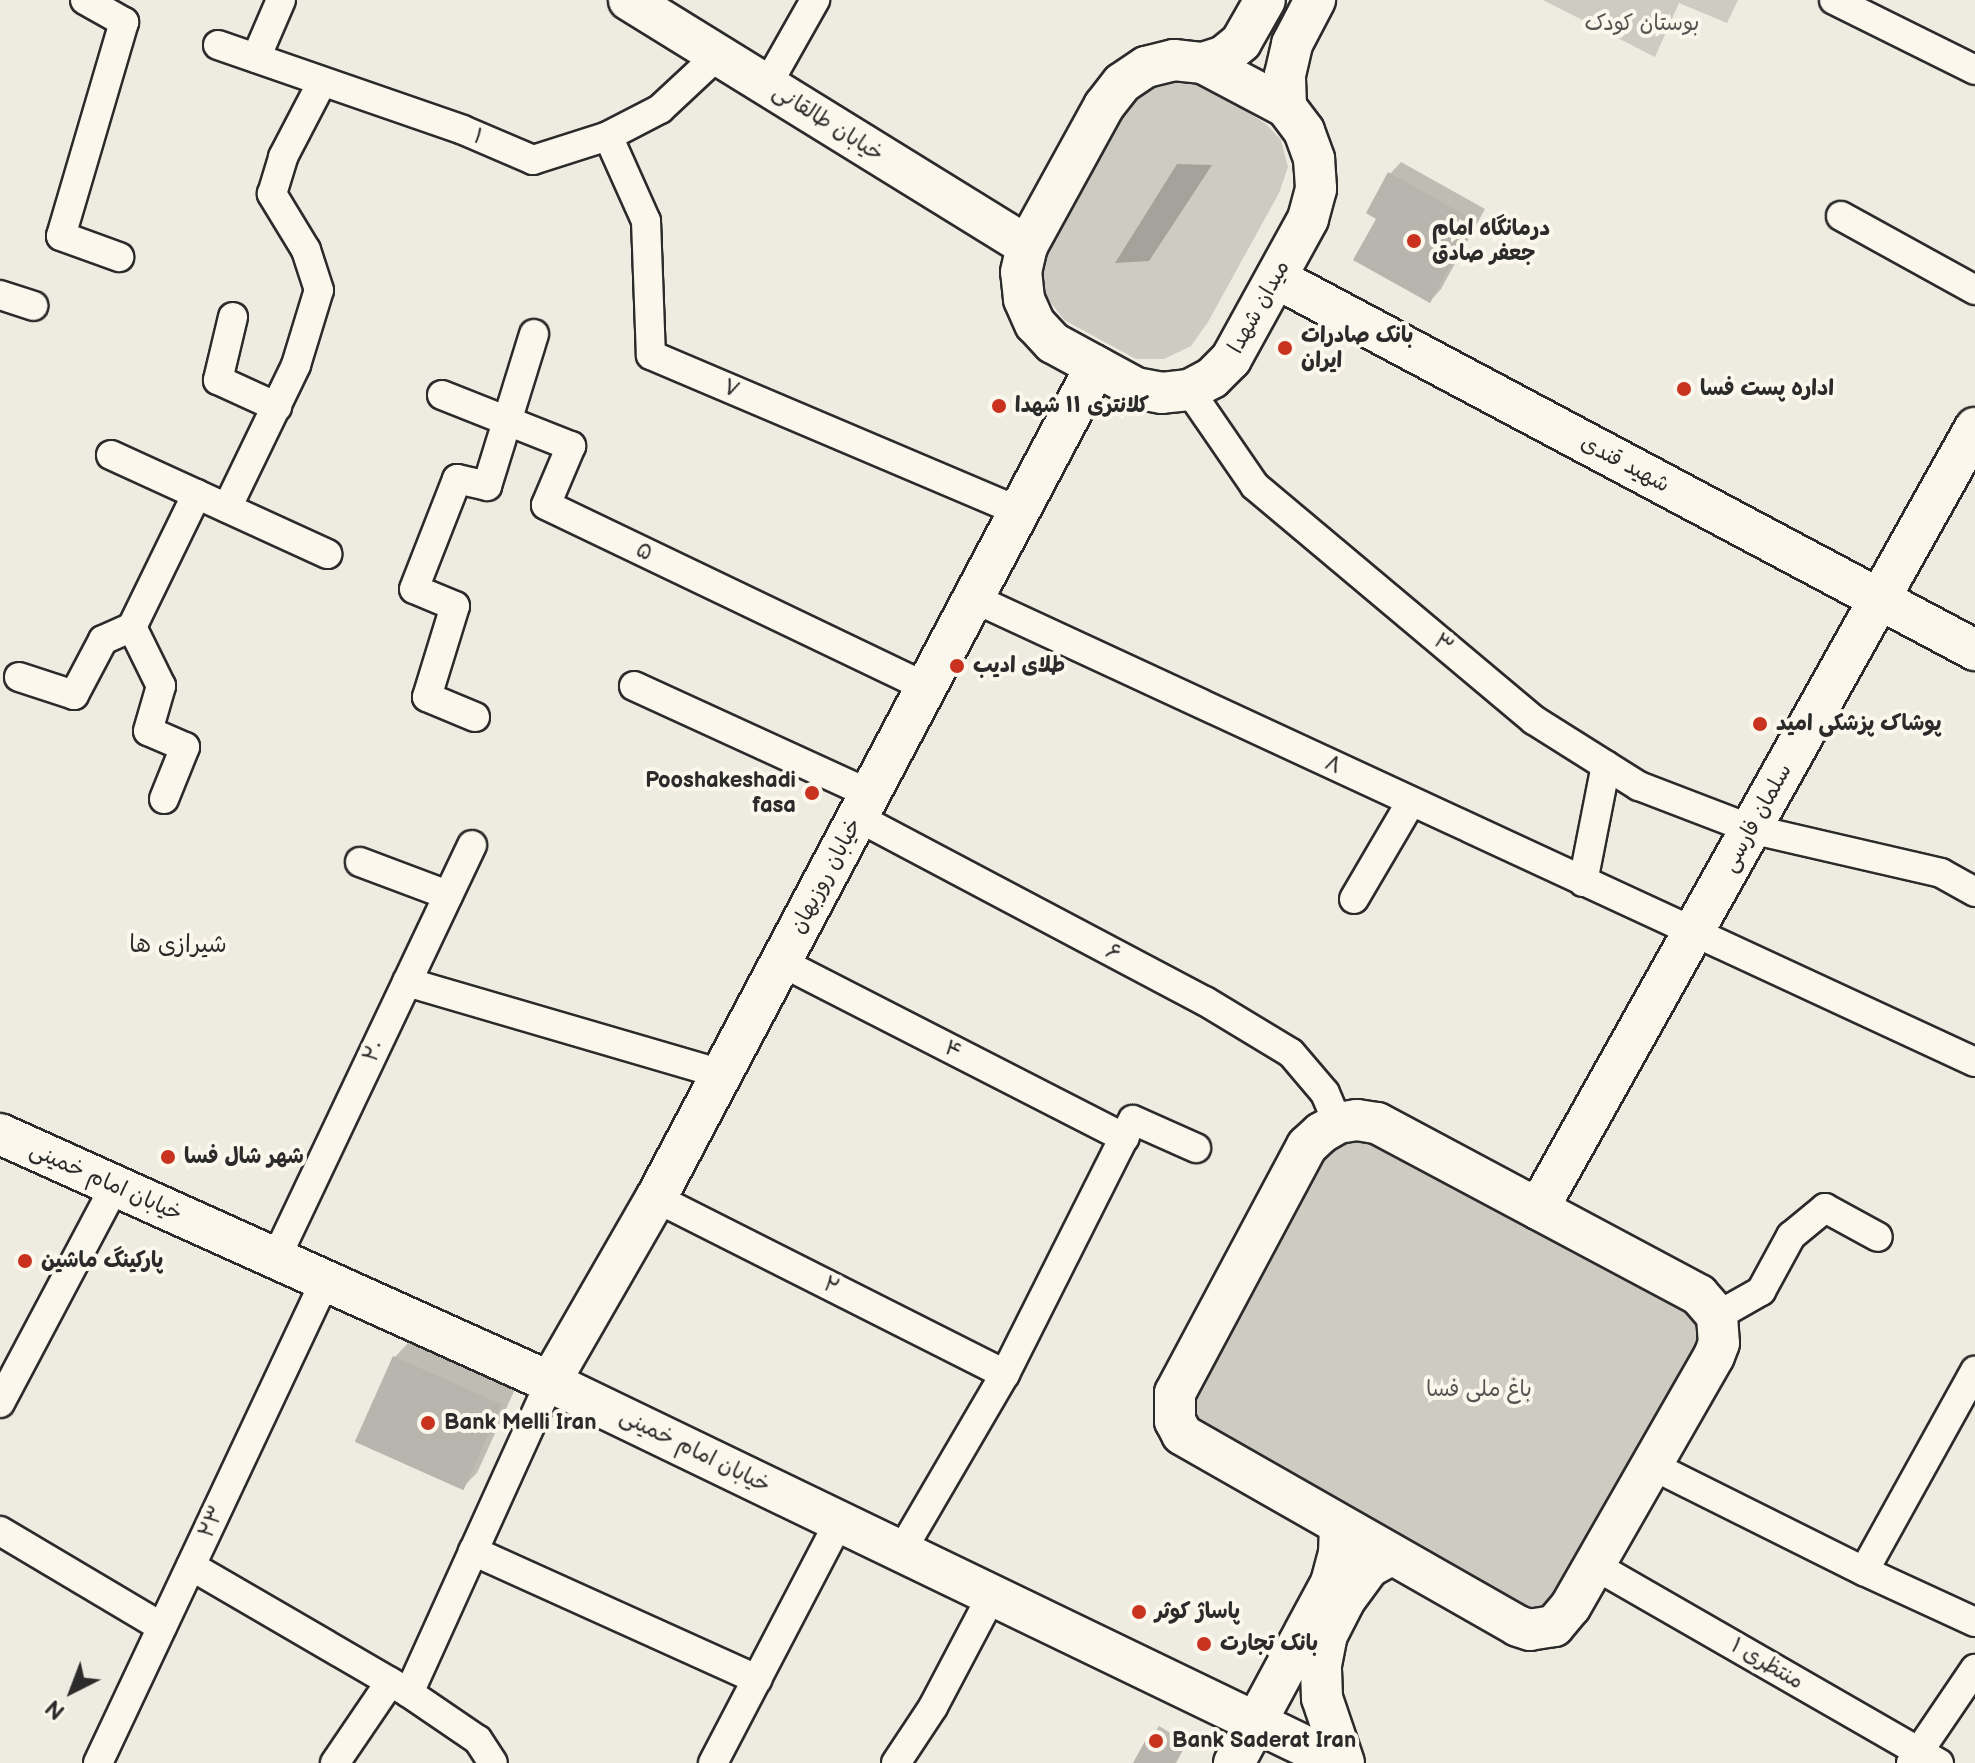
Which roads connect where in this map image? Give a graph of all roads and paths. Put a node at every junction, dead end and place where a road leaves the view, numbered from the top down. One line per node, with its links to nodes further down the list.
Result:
1 (281, 0): 10 (street)
2 (629, 0): 9 (street, خیابان طالقانی)
3 (815, 0): 14 (street)
4 (1265, 0): 11 (street)
5 (1315, 0): 15 (street)
6 (1834, 0): 12 (street)
7 (94, 2): 19 (street)
8 (218, 45): 10 (street, ۱)
9 (718, 55): 14 (street, خیابان طالقانی); 16 (street, ۱)
10 (256, 58): 13 (street, ۱)
11 (1203, 63): 15 (street, میدان شهدا); 18 (street, میدان شهدا)
12 (1975, 70)
13 (322, 82): 16 (street, ۱); 29 (street)
14 (767, 85): 18 (street, خیابان طالقانی)
15 (1286, 107): 20 (street, میدان شهدا)
16 (608, 136): 35 (street, ۷)
17 (1841, 216): 21 (street)
18 (1027, 246): 26 (street, میدان شهدا)
19 (119, 257)
20 (1276, 278): 27 (street, میدان شهدا); 38 (street, شهید قندی)
21 (1975, 290)
22 (0, 295): 23 (street)
23 (33, 306)
24 (233, 317): 29 (street)
25 (534, 334): 30 (street)
26 (1096, 366): 27 (street, میدان شهدا); 35 (street, خیابان روزبهان)
27 (1189, 390): 45 (street, ۳)
28 (442, 395): 30 (street, ۵)
29 (277, 407): 34 (street)
30 (509, 421): 43 (street, ۵); 44 (street)
31 (1975, 428): 38 (street, سلمان فارسی)
32 (111, 455): 33 (street)
33 (197, 494): 34 (street); 39 (street)
34 (227, 508): 36 (street)
35 (1019, 511): 37 (street, خیابان روزبهان)
36 (327, 554)
37 (973, 598): 43 (street, خیابان روزبهان); 47 (street, ۸)
38 (1879, 599): 40 (street, شهید قندی); 49 (street, سلمان فارسی)
39 (132, 627): 41 (street); 46 (street)
40 (1975, 650)
41 (19, 677)
42 (634, 686): 48 (street)
43 (926, 687): 48 (street, خیابان روزبهان)
44 (475, 717)
45 (1606, 765): 49 (street, ۳); 52 (street)
46 (164, 799)
47 (1411, 802): 52 (street, ۸); 55 (street)
48 (863, 806): 57 (street, خیابان روزبهان); 61 (street, ۶)
49 (1751, 829): 53 (street); 56 (street, سلمان فارسی)
50 (472, 845): 54 (street, ۲۰)
51 (360, 862): 54 (street)
52 (1583, 882): 56 (street, ۸)
53 (1975, 892)
54 (448, 895): 58 (street, ۲۰)
55 (1354, 899)
56 (1693, 932): 59 (street); 67 (street, سلمان فارسی)
57 (781, 962): 60 (street, خیابان روزبهان); 63 (street, ۴)
58 (407, 982): 60 (street); 69 (street, ۲۰)
59 (1975, 1062)
60 (722, 1074): 66 (street, خیابان روزبهان)
61 (1338, 1123): 67 (street); 79 (street)
62 (0, 1134): 65 (street, خیابان امام خمینی)
63 (1125, 1138): 64 (street); 74 (street)
64 (1196, 1148)
65 (115, 1186): 69 (street, خیابان امام خمینی); 72 (street)
66 (656, 1198): 74 (street, ۲); 75 (street, خیابان روزبهان)
67 (1538, 1209): 71 (street)
68 (1878, 1237): 71 (street)
69 (276, 1258): 70 (street, خیابان امام خمینی)
70 (325, 1281): 75 (street, خیابان امام خمینی); 85 (street, ۲۳)
71 (1717, 1316): 77 (street)
72 (12, 1351): 76 (street)
73 (1975, 1371): 86 (street)
74 (1005, 1374): 81 (street)
75 (550, 1382): 78 (street, خیابان امام خمینی); 82 (street)
76 (0, 1403)
77 (1651, 1465): 84 (street); 86 (street)
78 (840, 1520): 81 (street, خیابان امام خمینی); 91 (street)
79 (1340, 1526): 83 (street); 93 (street)
80 (0, 1531): 89 (street)
81 (902, 1550): 87 (street, خیابان امام خمینی)
82 (473, 1551): 91 (street); 92 (street)
83 (1392, 1554): 84 (street); 101 (street)
84 (1594, 1565): 94 (street, منتظری ۱)
85 (191, 1566): 89 (street, ۲۳); 92 (street)
86 (1864, 1571): 88 (street)
87 (993, 1593): 93 (street, خیابان امام خمینی); 99 (street)
88 (1975, 1622)
89 (162, 1627): 95 (street, ۲۳)
90 (1975, 1669): 94 (street)
91 (757, 1679): 98 (street)
92 (399, 1688): 96 (street); 97 (street)
93 (1257, 1720): 100 (street); 101 (street, خیابان امام خمینی)
94 (1923, 1759)
95 (98, 1763)
96 (335, 1763)
97 (493, 1763)
98 (713, 1763)
99 (896, 1763)
100 (1234, 1763)
101 (1342, 1763)

